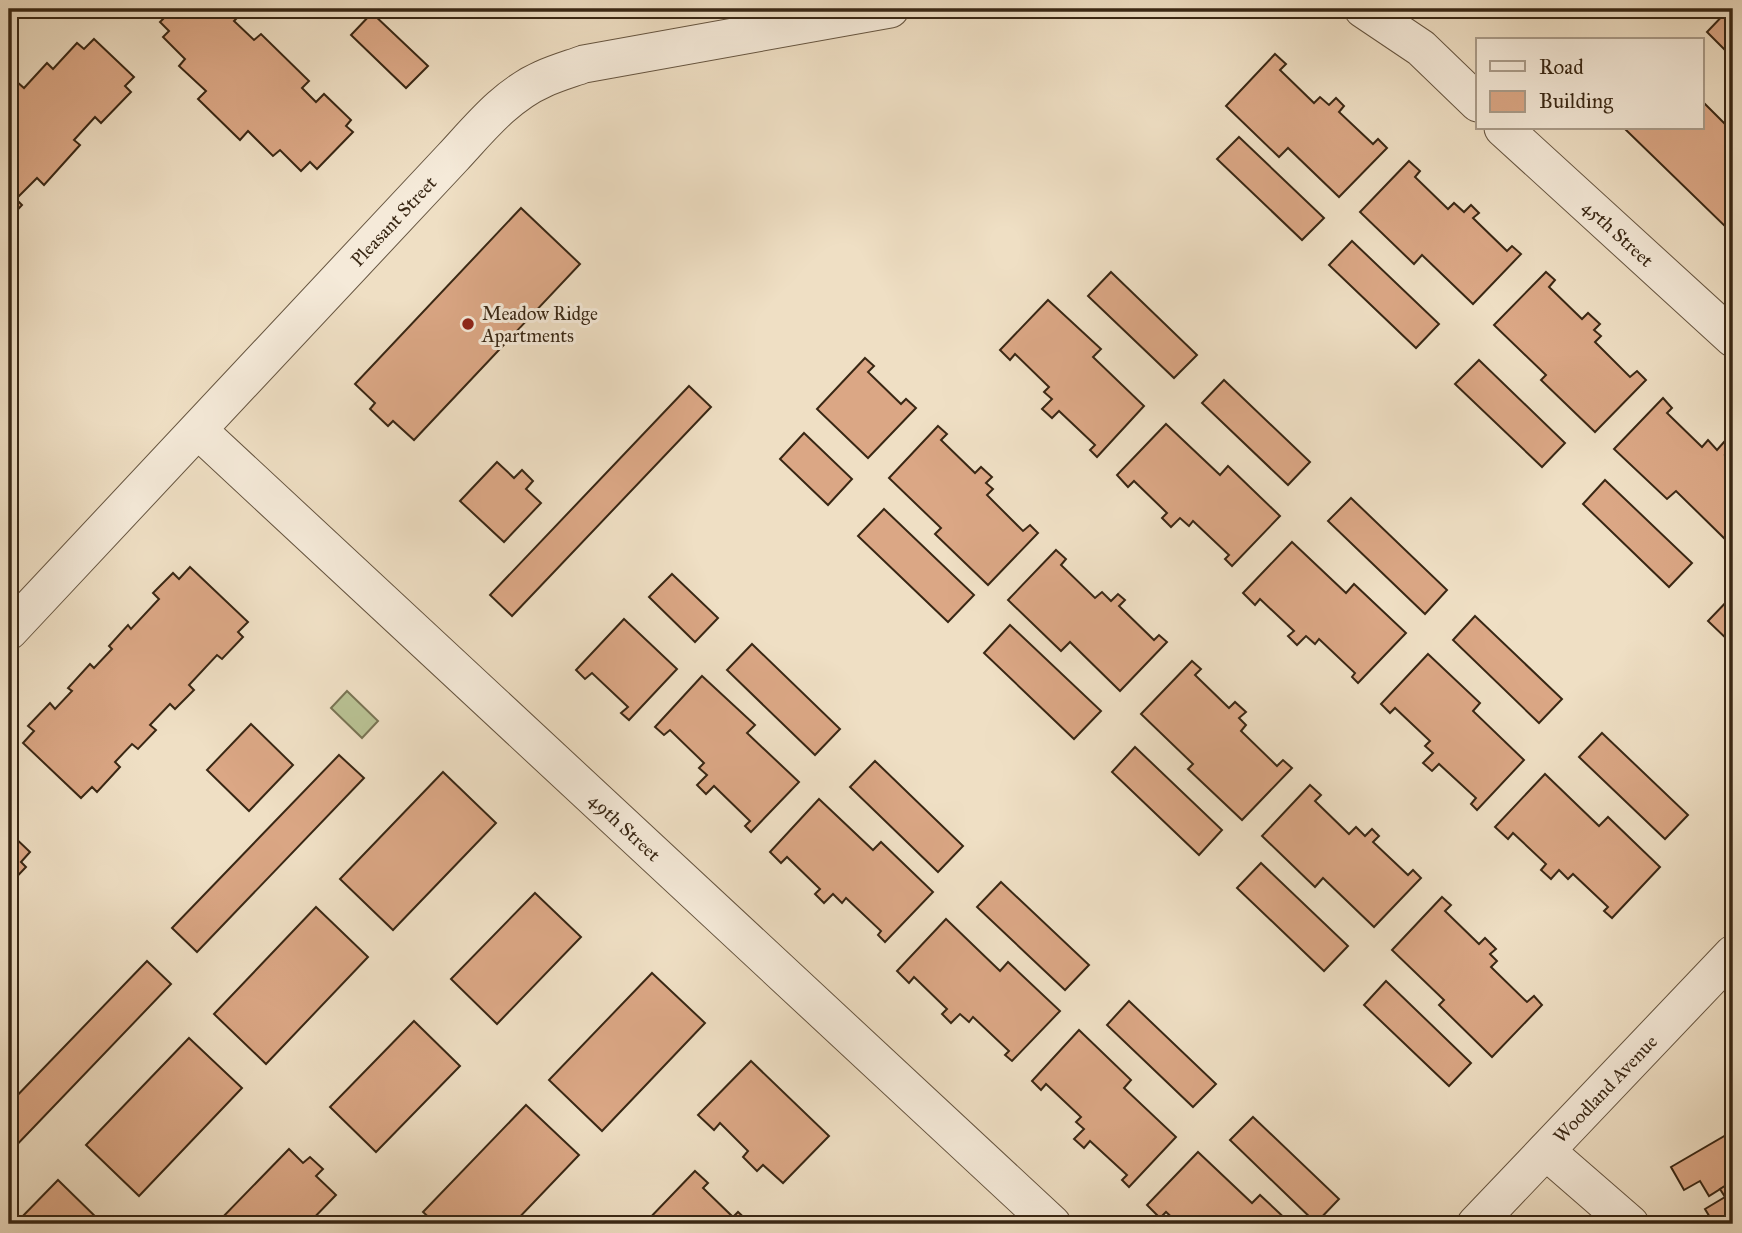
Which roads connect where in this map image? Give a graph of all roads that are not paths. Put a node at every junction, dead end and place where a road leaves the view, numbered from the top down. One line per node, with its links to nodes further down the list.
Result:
1 (890, 9): 6 (street, Pleasant Street)
2 (1363, 9): 3 (street)
3 (1476, 101)
4 (1505, 130): 5 (street, 45th Street)
5 (1733, 338)
6 (198, 430): 7 (street, Pleasant Street); 10 (street, 49th Street)
7 (9, 631)
8 (1733, 954): 9 (street, Woodland Avenue)
9 (1546, 1151): 11 (street, Woodland Avenue); 12 (street)
10 (1052, 1224)
11 (1476, 1224)
12 (1630, 1224)

